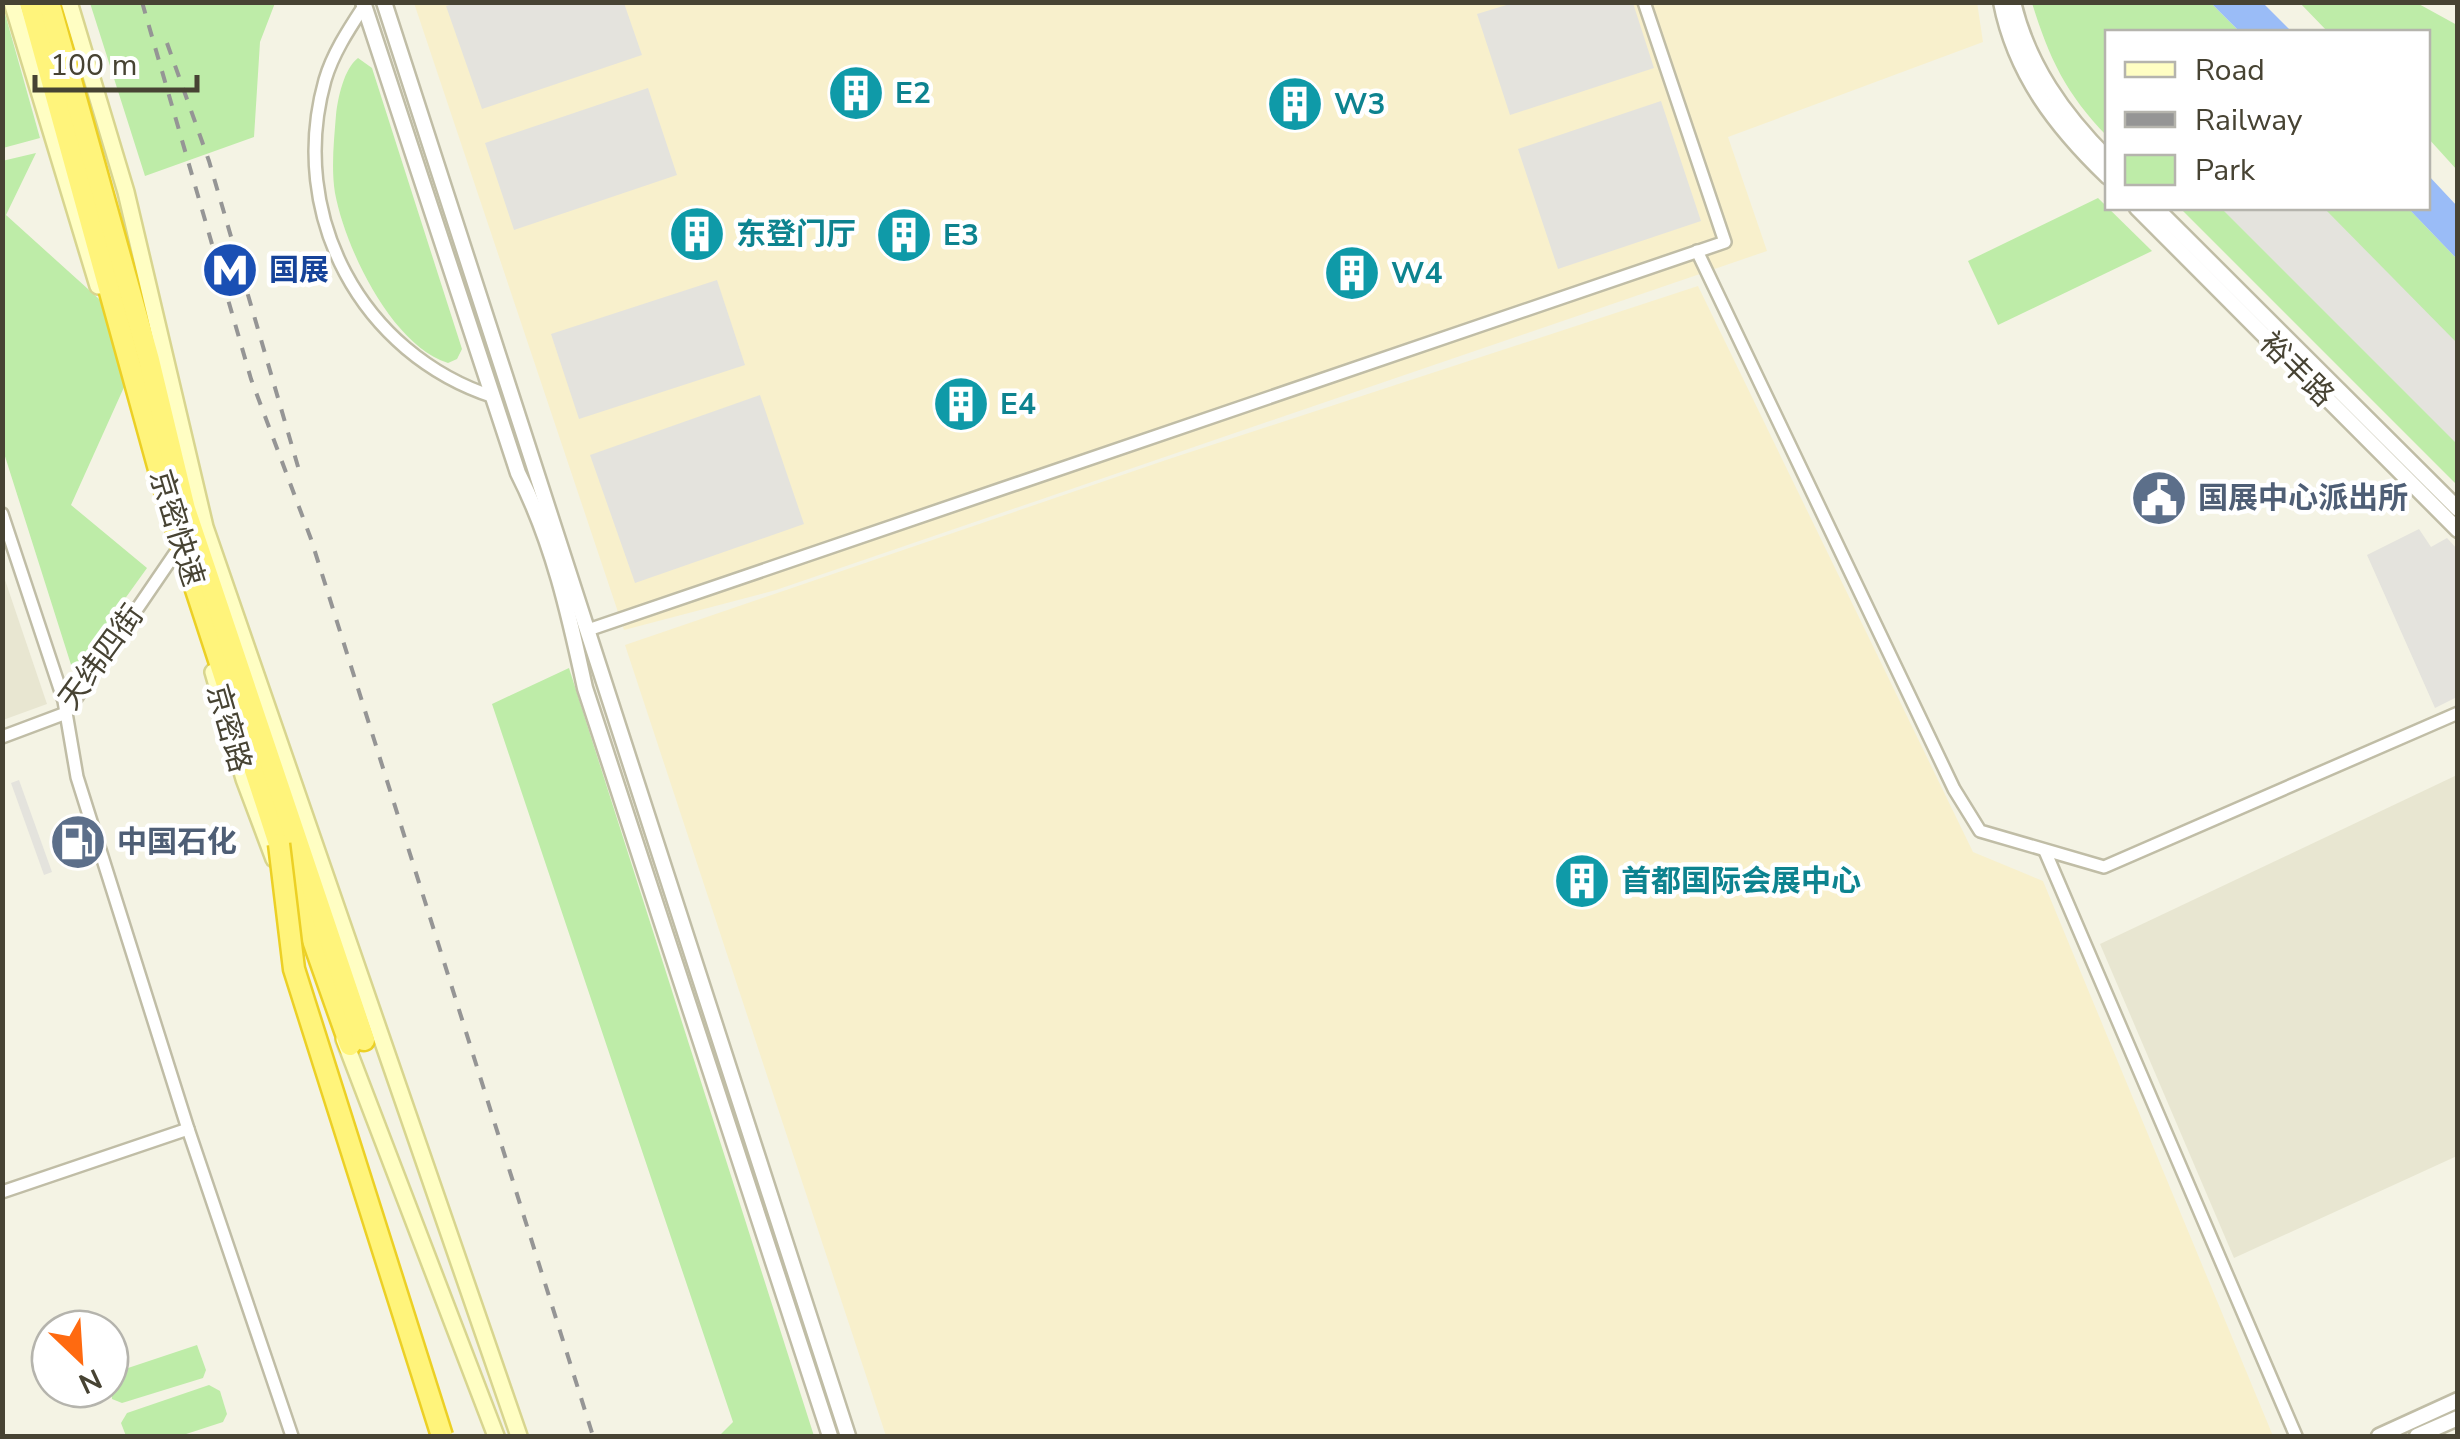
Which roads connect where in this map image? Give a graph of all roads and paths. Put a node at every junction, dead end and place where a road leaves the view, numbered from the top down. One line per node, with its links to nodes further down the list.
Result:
1 (12, 2): 19 (main road, 京密路)
2 (30, 2): 24 (highway, 京密快速)
3 (49, 2): 24 (highway, 京密快速, bridge)
4 (69, 2): 33 (main road, 京密路)
5 (384, 2): 20 (street)
6 (1644, 2): 14 (street)
7 (2000, 2): 11 (street)
8 (2014, 2): 10 (street)
9 (364, 4): 15 (street); 15 (street)
10 (2105, 156)
11 (2105, 175)
12 (2140, 210): 18 (street, 裕丰路)
13 (2158, 210): 16 (street, 裕丰路)
14 (1698, 251): 20 (street); 25 (street)
15 (494, 396): 34 (street)
16 (2458, 509)
17 (2, 514): 22 (street)
18 (2458, 530)
19 (178, 549): 22 (street, 天纬四街); 32 (main road, 京密路)
20 (588, 630): 35 (street)
21 (2458, 712): 25 (street)
22 (66, 714): 23 (street, 天纬四街); 26 (street)
23 (2, 736)
24 (279, 844): 31 (highway, bridge)
25 (2045, 852): 36 (street)
26 (188, 1129): 27 (street); 30 (street)
27 (2, 1192)
28 (2458, 1400): 37 (street)
29 (2458, 1418): 38 (street)
30 (292, 1436)
31 (442, 1436)
32 (496, 1436)
33 (519, 1436)
34 (830, 1436)
35 (848, 1436)
36 (2296, 1436)
37 (2379, 1436)
38 (2417, 1436)

